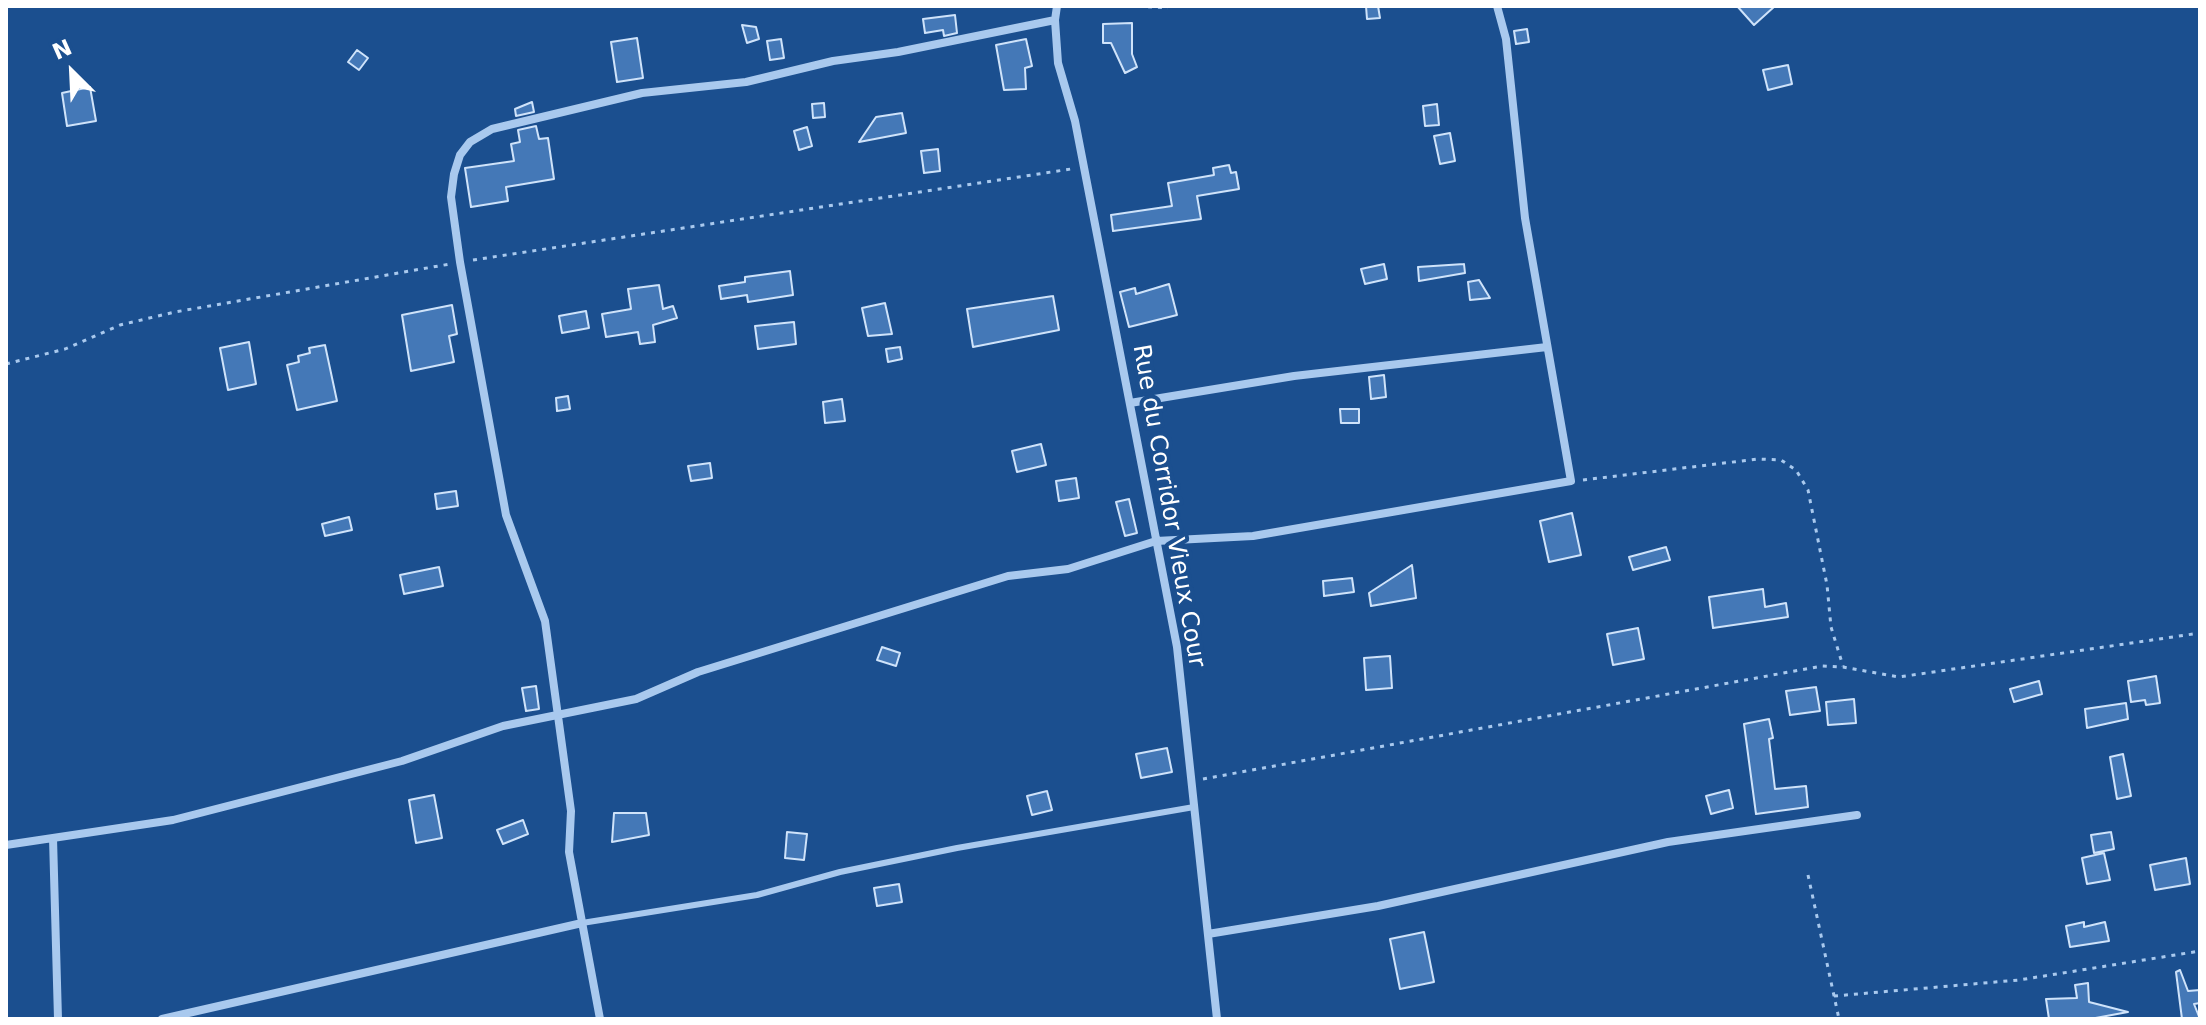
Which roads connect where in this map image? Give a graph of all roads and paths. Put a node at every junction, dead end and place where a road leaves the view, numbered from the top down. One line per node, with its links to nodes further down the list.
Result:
1 (1057, 6): 5 (street, Rue du Corridor Vieux Cour)
2 (1138, 6): 4 (path)
3 (1497, 6): 8 (street)
4 (1168, 8)
5 (1055, 20): 6 (street, Rue du Corridor Vieux Cour); 7 (street)
6 (1084, 167): 7 (path); 10 (street, Rue du Corridor Vieux Cour)
7 (460, 262): 9 (path); 15 (street)
8 (1547, 347): 10 (street); 11 (street)
9 (6, 364)
10 (1130, 403): 12 (street, Rue du Corridor Vieux Cour)
11 (1571, 481): 12 (street); 14 (path)
12 (1156, 541): 15 (street); 16 (street, Rue du Corridor Vieux Cour)
13 (2200, 633): 14 (path)
14 (1843, 667): 16 (path)
15 (558, 716): 19 (street); 22 (street)
16 (1191, 782): 17 (street, Rue du Corridor Vieux Cour)
17 (1194, 807): 22 (lane); 23 (street, Rue du Corridor Vieux Cour)
18 (1857, 815): 23 (street)
19 (53, 838): 20 (street); 26 (street)
20 (6, 845)
21 (1808, 875): 25 (path)
22 (582, 923): 27 (street); 28 (street)
23 (1208, 934): 29 (street, Rue du Corridor Vieux Cour)
24 (2200, 951): 25 (path)
25 (1834, 996): 30 (path)
26 (58, 1019)
27 (162, 1019)
28 (600, 1019)
29 (1217, 1019)
30 (1839, 1019)

